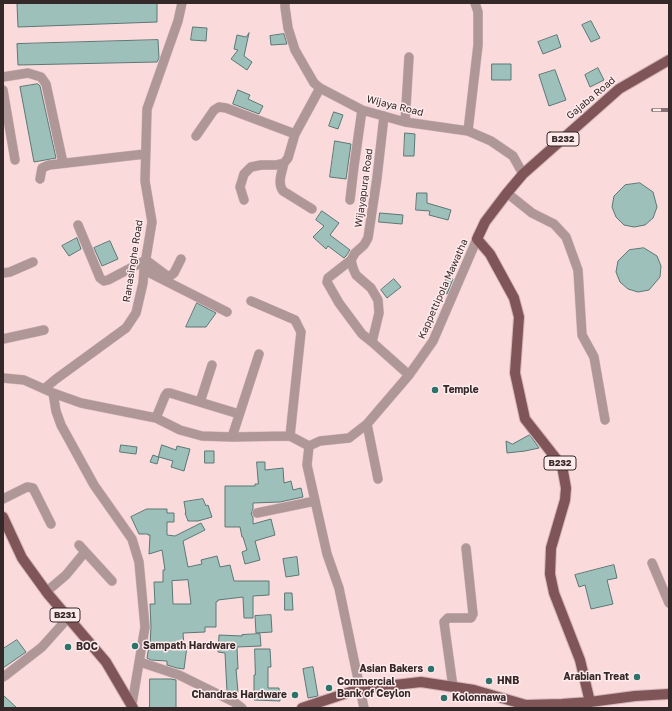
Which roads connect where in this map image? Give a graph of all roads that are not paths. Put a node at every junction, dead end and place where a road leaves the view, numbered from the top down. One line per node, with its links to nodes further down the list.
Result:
1 (182, 3): 15 (street, Ranasinghe Road)
2 (285, 3): 7 (street, Wijaya Road)
3 (474, 3): 12 (street)
4 (409, 58): 11 (street)
5 (669, 60): 19 (main road, Gajaba Road / B232)
6 (3, 77): 17 (street)
7 (320, 88): 9 (street, Wijaya Road); 13 (street)
8 (3, 90): 16 (street)
9 (362, 110): 10 (street, Wijaya Road); 23 (street)
10 (384, 116): 11 (street, Wijaya Road); 29 (street, Wijayapura Road)
11 (405, 122): 12 (street, Wijaya Road)
12 (468, 131): 19 (street, Wijaya Road)
13 (295, 134): 14 (street); 18 (street)
14 (196, 136)
15 (145, 154): 17 (street); 28 (street, Ranasinghe Road)
16 (15, 160)
17 (63, 163): 20 (street)
18 (284, 163): 22 (street); 24 (street)
19 (523, 174): 21 (main road, Gajaba Road / B232)
20 (40, 179)
21 (507, 193): 26 (main road, Gajaba Road / B232); 47 (street)
22 (244, 200)
23 (350, 200)
24 (312, 209)
25 (78, 225): 28 (street)
26 (477, 239): 40 (street, Kappettipola Mawatha); 71 (main road, B232)
27 (181, 259): 28 (street)
28 (146, 260): 31 (street, Ranasinghe Road)
29 (351, 260): 37 (street); 37 (street, Wijayapura Road)
30 (33, 262): 32 (street)
31 (144, 270): 34 (street); 42 (street, Ranasinghe Road)
32 (3, 273)
33 (251, 301): 49 (street)
34 (227, 312)
35 (44, 330): 36 (street)
36 (3, 339)
37 (372, 342): 40 (street)
38 (259, 354): 45 (street)
39 (212, 365): 44 (street)
40 (409, 375): 48 (street, Kappettipola Mawatha)
41 (3, 378): 42 (street)
42 (44, 390): 43 (street)
43 (53, 393): 46 (street); 66 (street)
44 (200, 402): 45 (street); 46 (street)
45 (239, 414): 50 (street)
46 (156, 418): 50 (street)
47 (604, 420)
48 (367, 424): 51 (street, Kappettipola Mawatha); 52 (street)
49 (290, 436): 50 (street); 51 (street)
50 (232, 437)
51 (309, 446): 54 (street)
52 (378, 478)
53 (3, 498): 57 (street)
54 (315, 501): 55 (street); 69 (street)
55 (256, 514)
56 (3, 517): 63 (main road, B231)
57 (51, 524)
58 (79, 545): 60 (street)
59 (466, 548): 68 (street)
60 (85, 552): 62 (street); 63 (street)
61 (652, 563): 64 (street)
62 (112, 581)
63 (46, 592): 65 (main road, B231)
64 (669, 603)
65 (68, 618): 67 (street); 72 (main road, B231)
66 (140, 662): 72 (street); 74 (street)
67 (3, 677)
68 (452, 687): 69 (main road); 73 (main road)
69 (359, 688): 75 (main road); 76 (street)
70 (669, 694): 71 (main road)
71 (590, 705): 73 (main road)
72 (132, 706)
73 (562, 706)
74 (242, 708)
75 (302, 708)
76 (364, 708)

